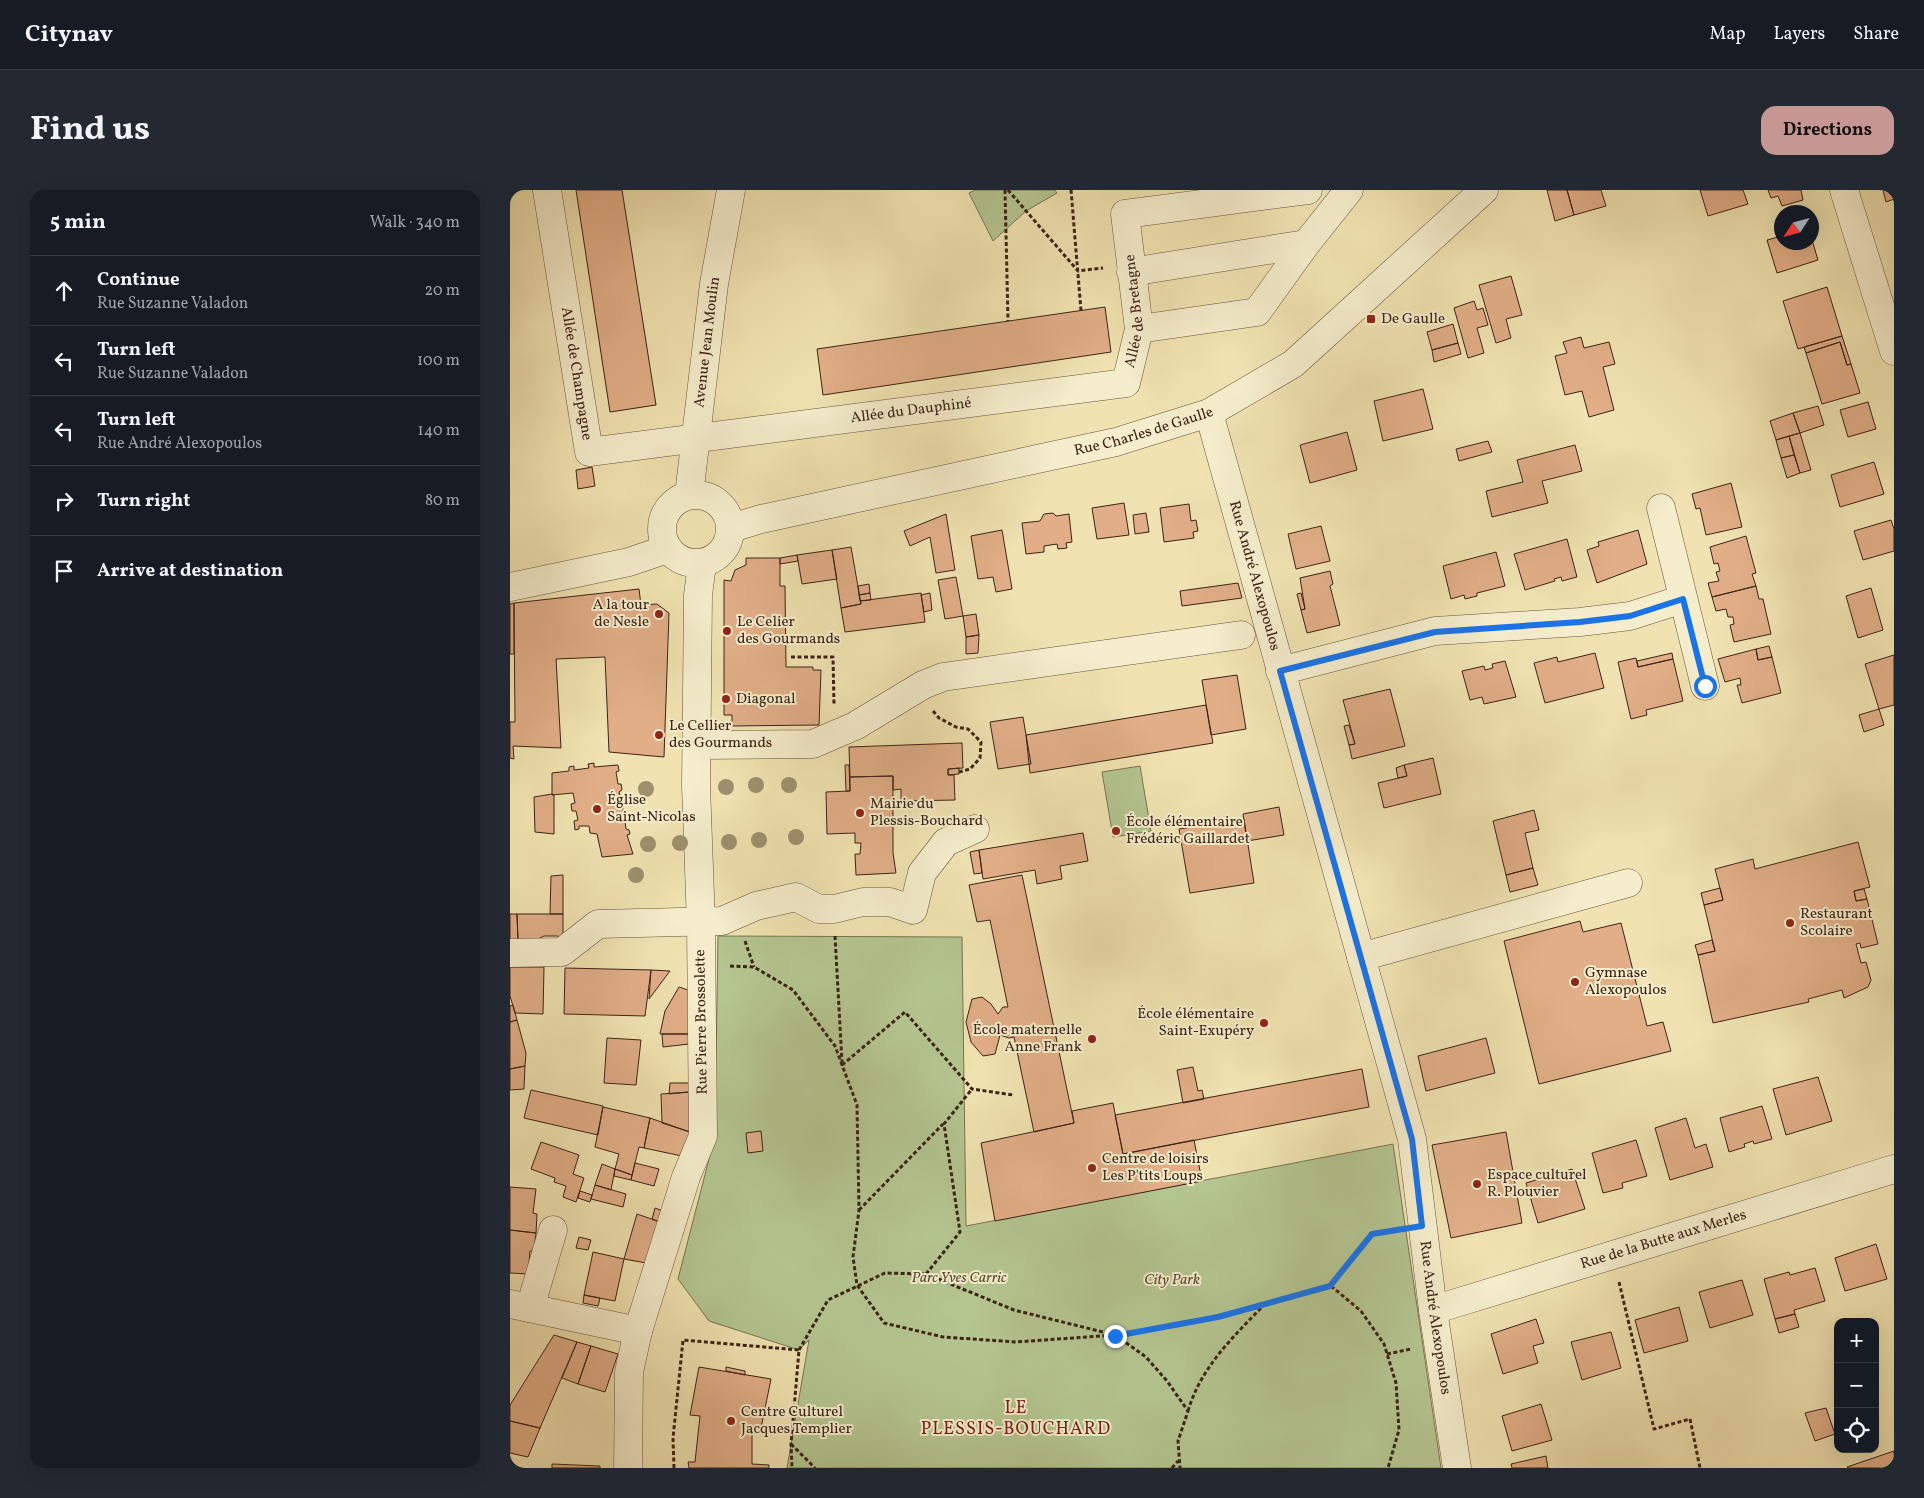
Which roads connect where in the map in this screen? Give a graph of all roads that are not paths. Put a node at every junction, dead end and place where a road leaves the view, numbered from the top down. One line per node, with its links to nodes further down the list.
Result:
1 (546, 190): 13 (street, Allée de Champagne)
2 (731, 190): 13 (street, Avenue Jean Moulin)
3 (1308, 190): 8 (street, Allée de Bretagne)
4 (1349, 190): 7 (street)
5 (1484, 190): 12 (street, Rue Charles de Gaulle)
6 (1844, 190): 10 (street)
7 (1306, 244): 8 (street); 9 (street)
8 (1131, 269): 9 (street, Allée de Bretagne)
9 (1139, 329): 11 (street, Allée de Bretagne)
10 (1894, 351)
11 (1126, 382): 13 (street, Allée du Dauphiné)
12 (1209, 413): 16 (street, Rue Charles de Gaulle); 22 (street, Rue André Alexopoulos)
13 (695, 438): 14 (street, Avenue Jean Moulin)
14 (689, 495): 16 (street); 17 (street)
15 (1661, 508): 20 (street)
16 (731, 528): 18 (street)
17 (667, 549): 18 (street); 19 (street)
18 (702, 564): 24 (street, Rue Pierre Brossolette)
19 (510, 587)
20 (1683, 599): 22 (street); 23 (street)
21 (1241, 635): 24 (street)
22 (1280, 671): 29 (street, Rue André Alexopoulos)
23 (1705, 686)
24 (698, 745): 27 (street, Rue Pierre Brossolette)
25 (976, 829): 27 (street)
26 (1628, 884): 29 (street)
27 (701, 923): 28 (street); 34 (street, Rue Pierre Brossolette)
28 (510, 953)
29 (1361, 957): 33 (street, Rue André Alexopoulos)
30 (1894, 1169): 33 (street, Rue de la Butte aux Merles)
31 (553, 1230): 32 (street)
32 (520, 1306): 34 (street)
33 (1433, 1310): 36 (street, Rue André Alexopoulos)
34 (638, 1331): 35 (street, Rue Pierre Brossolette)
35 (628, 1468)
36 (1457, 1468)

